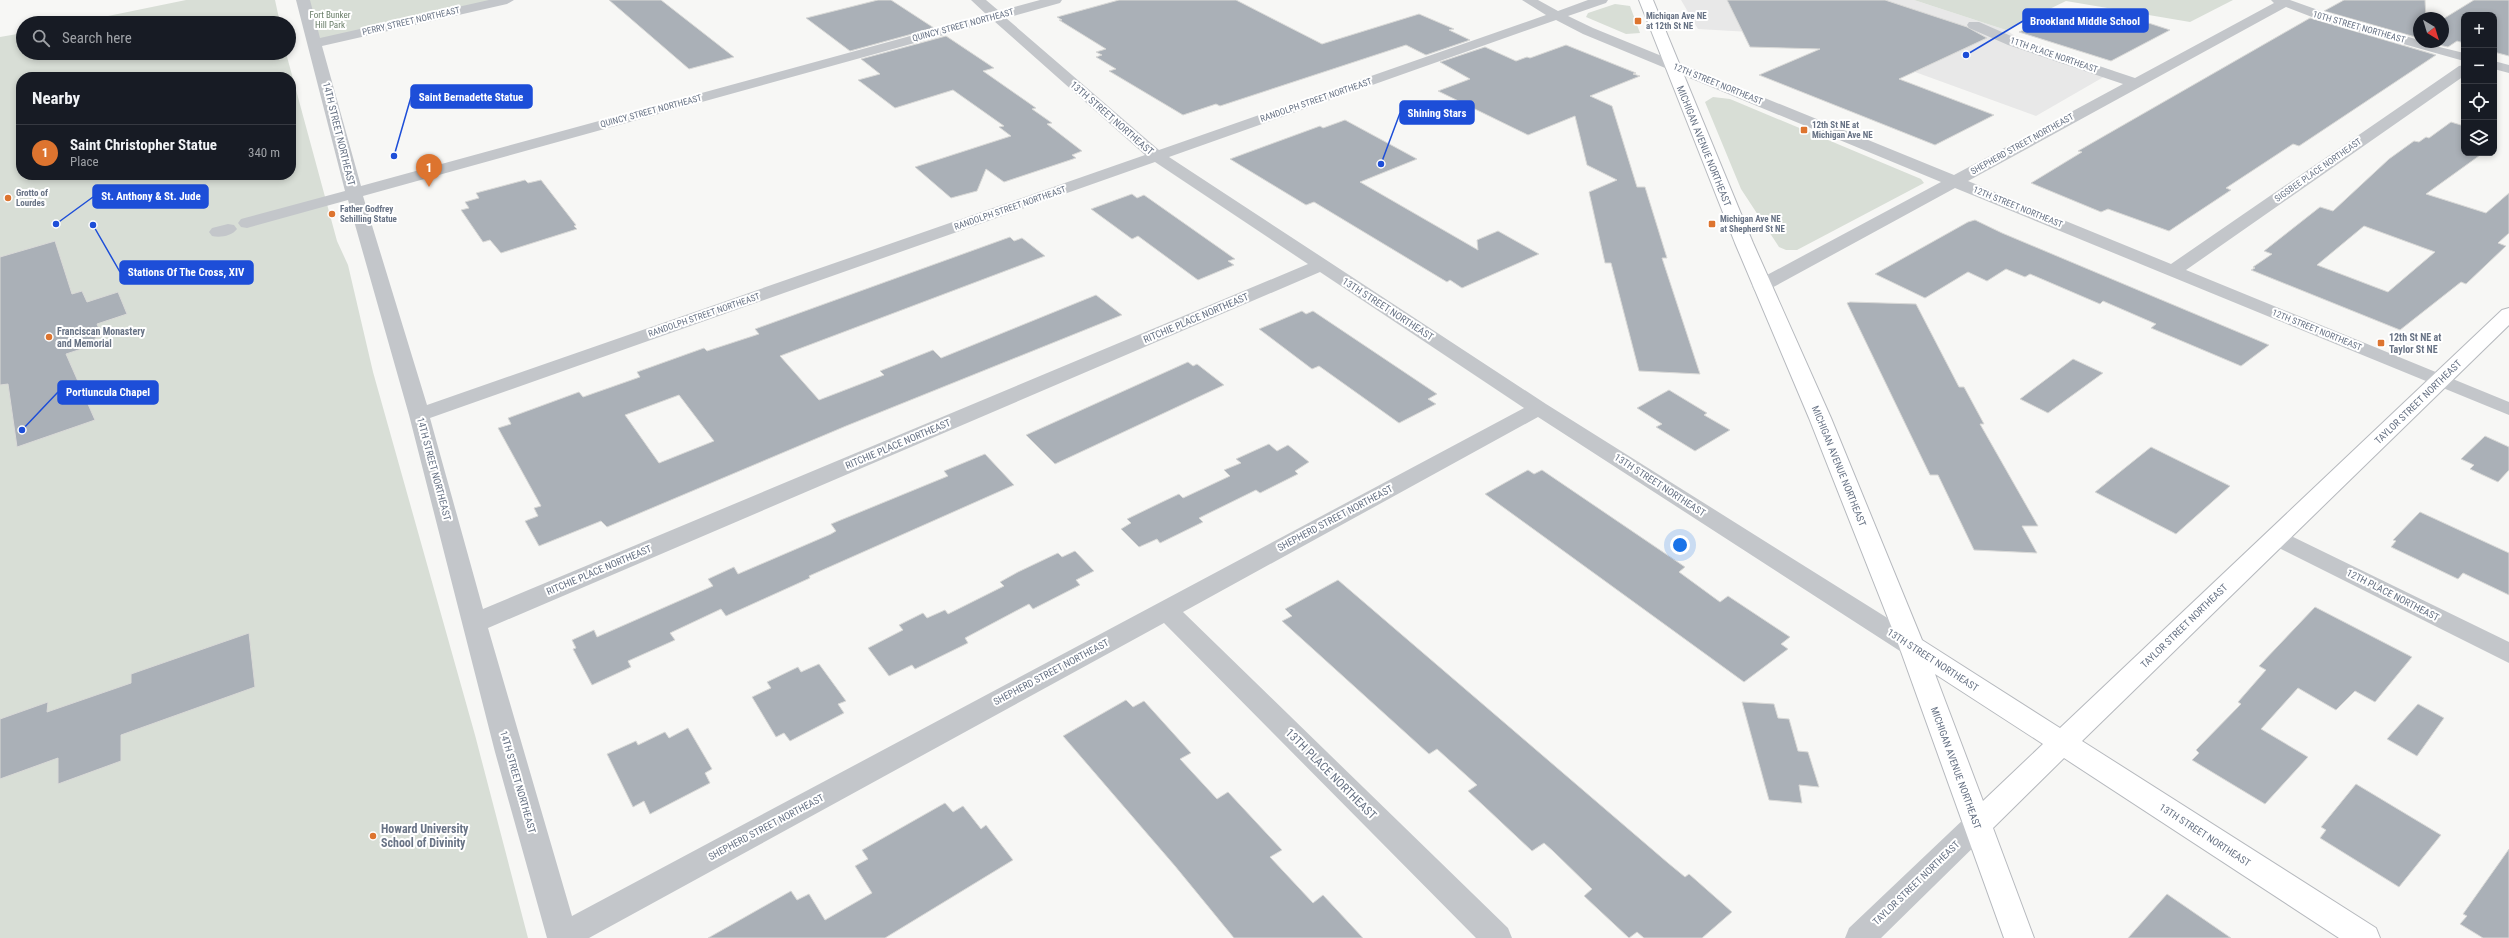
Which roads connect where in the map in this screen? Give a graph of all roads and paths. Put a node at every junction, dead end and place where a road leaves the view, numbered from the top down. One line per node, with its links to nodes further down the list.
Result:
1 (303, 0): 12 (street, 14TH STREET NORTHEAST)
2 (507, 0): 12 (street, PERRY STREET NORTHEAST)
3 (978, 0): 9 (street, 13TH STREET NORTHEAST)
4 (1055, 0): 9 (street, QUINCY STREET NORTHEAST)
5 (1529, 0): 10 (street, 12TH STREET NORTHEAST)
6 (1600, 0): 10 (street, RANDOLPH STREET NORTHEAST)
7 (1646, 0): 14 (main road, MICHIGAN AVENUE NORTHEAST)
8 (2281, 1): 13 (street, 10TH STREET NORTHEAST); 18 (street, SHEPHERD STREET NORTHEAST)
9 (996, 16): 19 (street, 13TH STREET NORTHEAST); 21 (street, QUINCY STREET NORTHEAST)
10 (1556, 16): 14 (street, 12TH STREET NORTHEAST); 19 (street, RANDOLPH STREET NORTHEAST)
11 (1974, 25): 18 (street, 11TH PLACE NORTHEAST)
12 (315, 43): 21 (street, 14TH STREET NORTHEAST)
13 (2461, 56)
14 (1671, 65): 20 (street, 12TH STREET NORTHEAST); 25 (main road, MICHIGAN AVENUE NORTHEAST)
15 (2497, 66): 16 (street)
16 (2509, 69)
17 (2461, 72): 24 (street, SIGSBEE PLACE NORTHEAST)
18 (2135, 83): 20 (street, SHEPHERD STREET NORTHEAST)
19 (1156, 156): 23 (street, 13TH STREET NORTHEAST); 30 (street, RANDOLPH STREET NORTHEAST)
20 (1954, 181): 24 (street, 12TH STREET NORTHEAST); 25 (street, SHEPHERD STREET NORTHEAST)
21 (354, 193): 22 (street, QUINCY STREET NORTHEAST); 30 (street, 14TH STREET NORTHEAST)
22 (247, 223)
23 (1321, 265): 28 (street, 13TH STREET NORTHEAST); 33 (street, RITCHIE PLACE NORTHEAST)
24 (2173, 271): 27 (street, 12TH STREET NORTHEAST)
25 (1761, 286): 34 (main road, MICHIGAN AVENUE NORTHEAST)
26 (2509, 314): 27 (main road, TAYLOR STREET NORTHEAST)
27 (2440, 381): 29 (street, 12TH STREET NORTHEAST); 31 (main road, TAYLOR STREET NORTHEAST)
28 (1539, 408): 32 (street, SHEPHERD STREET NORTHEAST); 34 (street, 13TH STREET NORTHEAST)
29 (2509, 409)
30 (419, 415): 33 (street, 14TH STREET NORTHEAST)
31 (2277, 537): 35 (street, 12TH PLACE NORTHEAST); 36 (main road, TAYLOR STREET NORTHEAST)
32 (1166, 610): 38 (street, SHEPHERD STREET NORTHEAST); 39 (street, 13TH PLACE NORTHEAST)
33 (475, 623): 38 (street, 14TH STREET NORTHEAST)
34 (1912, 646): 36 (main road, 13TH STREET NORTHEAST); 37 (main road, MICHIGAN AVENUE NORTHEAST)
35 (2509, 653)
36 (2062, 743): 37 (main road, TAYLOR STREET NORTHEAST); 42 (main road, 13TH STREET NORTHEAST)
37 (1977, 825): 40 (street, TAYLOR STREET NORTHEAST); 41 (main road, MICHIGAN AVENUE NORTHEAST)
38 (563, 937)
39 (1497, 938)
40 (1860, 938)
41 (2019, 938)
42 (2365, 938)

